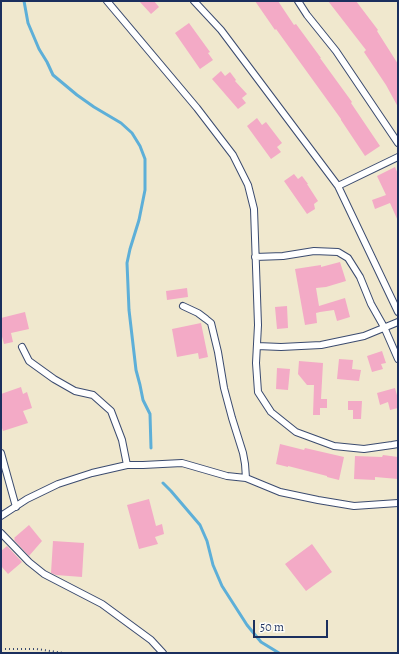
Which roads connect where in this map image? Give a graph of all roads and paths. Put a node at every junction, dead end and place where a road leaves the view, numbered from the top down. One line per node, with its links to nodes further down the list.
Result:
1 (107, 1): 7 (lane)
2 (194, 1): 6 (lane)
3 (298, 1): 4 (lane)
4 (398, 142)
5 (398, 157): 6 (lane)
6 (338, 186): 9 (lane)
7 (256, 257): 11 (lane); 12 (lane)
8 (183, 306): 18 (lane)
9 (398, 312)
10 (398, 322): 11 (lane)
11 (384, 327): 12 (lane); 14 (lane)
12 (257, 346): 15 (lane)
13 (22, 347): 17 (lane)
14 (398, 359)
15 (398, 444)
16 (1, 453): 20 (lane)
17 (127, 465): 18 (lane); 20 (lane)
18 (246, 478): 19 (lane)
19 (398, 503)
20 (16, 507): 21 (lane)
21 (1, 516)
22 (1, 533): 25 (lane)
23 (1, 649): 24 (path)
24 (64, 653)
25 (163, 653)

